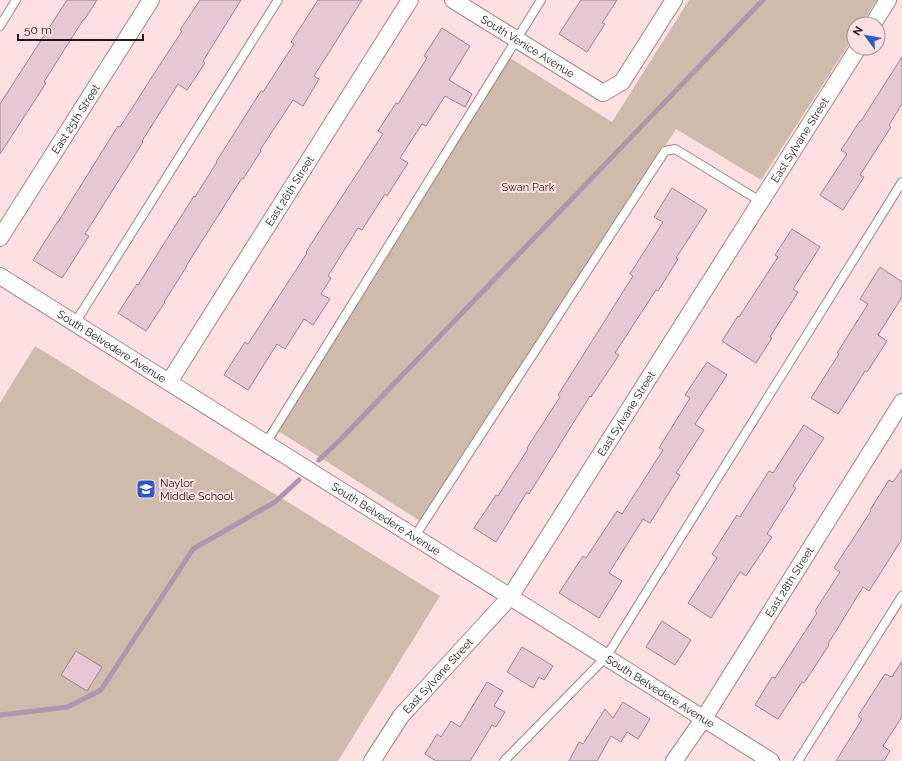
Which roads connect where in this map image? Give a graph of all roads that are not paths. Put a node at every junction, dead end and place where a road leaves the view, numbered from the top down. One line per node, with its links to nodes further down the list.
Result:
1 (16, 0): 10 (lane)
2 (151, 0): 15 (street, East 25th Street)
3 (278, 0): 17 (lane)
4 (410, 0): 18 (street, East 26th Street)
5 (453, 0): 11 (street, South Venice Avenue)
6 (541, 0): 11 (lane)
7 (674, 0): 11 (street, South Venice Avenue)
8 (888, 0): 9 (street)
9 (878, 16)
10 (0, 26)
11 (516, 39): 20 (lane)
12 (853, 56): 14 (street, East Sylvane Street)
13 (902, 182): 24 (lane)
14 (760, 201): 21 (lane); 23 (street, East Sylvane Street)
15 (0, 238)
16 (0, 276): 17 (street, South Belvedere Avenue)
17 (74, 323): 18 (street, South Belvedere Avenue)
18 (169, 382): 20 (street, South Belvedere Avenue)
19 (902, 402): 25 (street, East 28th Street)
20 (266, 443): 21 (street, South Belvedere Avenue)
21 (415, 536): 23 (street, South Belvedere Avenue)
22 (902, 596): 30 (lane)
23 (510, 597): 24 (street, South Belvedere Avenue); 26 (street, East Sylvane Street)
24 (606, 657): 25 (street, South Belvedere Avenue); 27 (lane)
25 (704, 718): 28 (street, East 28th Street); 29 (street, South Belvedere Avenue)
26 (372, 761)
27 (504, 761)
28 (674, 761)
29 (771, 761)
30 (798, 761)

